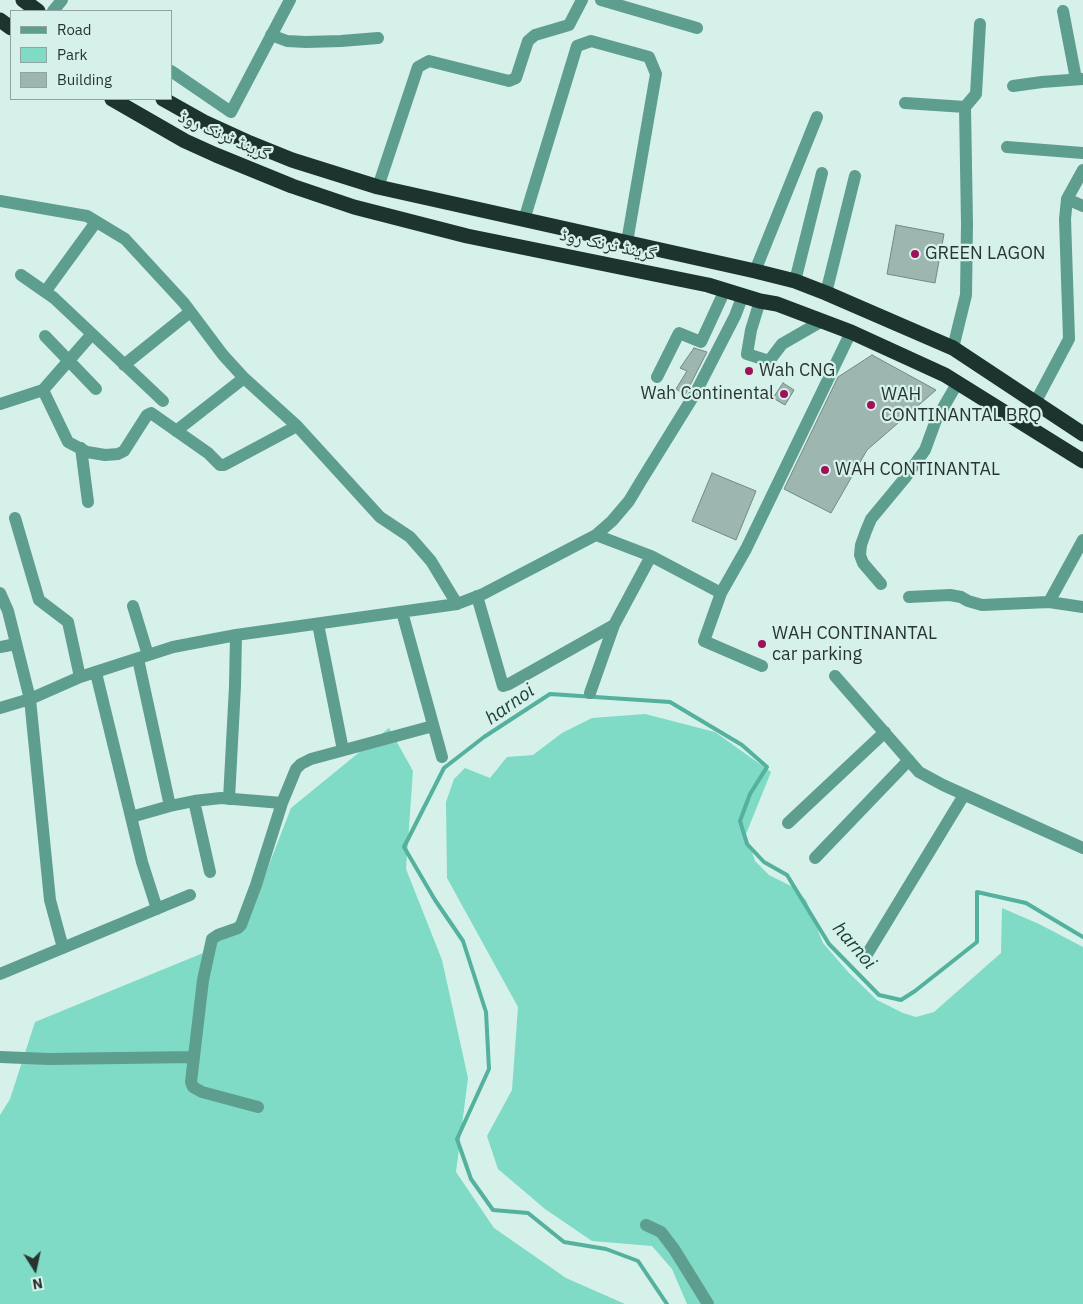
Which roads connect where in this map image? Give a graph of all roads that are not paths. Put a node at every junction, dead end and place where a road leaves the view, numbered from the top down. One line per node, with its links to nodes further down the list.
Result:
1 (22, 0): 6 (highway)
2 (62, 0): 7 (street)
3 (290, 0): 11 (street)
4 (582, 0): 26 (street)
5 (601, 0): 10 (street)
6 (37, 10)
7 (54, 10)
8 (1063, 11): 14 (street)
9 (980, 24): 19 (street)
10 (697, 28)
11 (271, 35): 12 (street); 13 (street)
12 (378, 38)
13 (172, 72)
14 (1079, 79): 15 (street)
15 (1013, 86)
16 (114, 100): 36 (highway, گرینڈ ٹرنک روڈ)
17 (165, 100): 26 (highway, گرینڈ ٹرنک روڈ)
18 (905, 103): 19 (street)
19 (965, 107): 47 (street)
20 (817, 117): 33 (street)
21 (1007, 147): 22 (street)
22 (1083, 153)
23 (1083, 170): 27 (street)
24 (822, 173): 35 (street)
25 (855, 176): 38 (street)
26 (378, 187): 30 (highway, گرینڈ ٹرنک روڈ)
27 (1068, 199): 29 (street); 56 (street)
28 (0, 201): 31 (street)
29 (1083, 206)
30 (524, 220): 32 (highway, گرینڈ ٹرنک روڈ); 32 (street)
31 (96, 222): 37 (street); 42 (street)
32 (628, 242): 33 (highway, گرینڈ ٹرنک روڈ)
33 (755, 270): 35 (highway, گرینڈ ٹرنک روڈ)
34 (21, 275): 37 (street)
35 (789, 279): 38 (highway, گرینڈ ٹرنک روڈ); 41 (highway)
36 (725, 290): 39 (highway, گرینڈ ٹرنک روڈ); 50 (street)
37 (45, 292): 45 (street)
38 (826, 293): 47 (highway, گرینڈ ٹرنک روڈ)
39 (743, 295): 40 (highway, گرینڈ ٹرنک روڈ); 65 (street)
40 (760, 301): 41 (highway, گرینڈ ٹرنک روڈ); 43 (street)
41 (776, 304): 43 (highway, گرینڈ ٹرنک روڈ)
42 (190, 312): 49 (street); 51 (street)
43 (822, 320): 44 (highway, گرینڈ ٹرنک روڈ)
44 (851, 332): 52 (highway, گرینڈ ٹرنک روڈ); 70 (street)
45 (92, 334): 48 (street); 49 (street)
46 (45, 336): 48 (street)
47 (953, 348): 56 (highway, گرینڈ ٹرنک روڈ)
48 (69, 361): 53 (street); 54 (street)
49 (124, 365): 55 (street)
50 (657, 377)
51 (244, 378): 58 (street); 59 (street)
52 (958, 382): 62 (highway, گرینڈ ٹرنک روڈ); 68 (street)
53 (96, 389)
54 (43, 390): 57 (street); 61 (street)
55 (162, 402)
56 (1035, 403): 60 (highway, گرینڈ ٹرنک روڈ)
57 (0, 404)
58 (297, 426): 59 (street); 74 (street)
59 (176, 431): 61 (street)
60 (1083, 434)
61 (81, 448): 63 (street)
62 (1083, 461)
63 (88, 502)
64 (15, 518): 87 (street)
65 (596, 535): 67 (street); 71 (street)
66 (1083, 540): 73 (street)
67 (651, 556): 70 (street); 79 (street)
68 (881, 584)
69 (0, 593): 81 (street)
70 (721, 593): 84 (street)
71 (477, 596): 74 (street); 79 (street)
72 (909, 597): 73 (street)
73 (1049, 602): 76 (street)
74 (457, 604): 77 (street)
75 (133, 606): 83 (street)
76 (1083, 607)
77 (402, 612): 78 (street); 91 (street)
78 (318, 624): 80 (street); 93 (street)
79 (614, 625): 88 (street)
80 (236, 635): 83 (street); 97 (street)
81 (16, 644): 82 (street); 89 (street)
82 (0, 647)
83 (143, 657): 85 (street); 100 (street)
84 (762, 666)
85 (96, 673): 87 (street); 101 (street)
86 (835, 676): 92 (street)
87 (80, 678): 89 (street)
88 (590, 692)
89 (30, 698): 90 (street); 108 (street)
90 (0, 708)
91 (433, 726): 93 (street); 94 (street)
92 (885, 732): 95 (street); 102 (street)
93 (343, 750): 99 (street)
94 (442, 757)
95 (909, 760): 96 (street); 104 (street)
96 (964, 795): 103 (street); 109 (street)
97 (229, 799): 98 (street); 99 (street)
98 (194, 801): 100 (street); 105 (street)
99 (282, 803): 112 (street)
100 (170, 806): 101 (street)
101 (131, 817): 107 (street)
102 (788, 823)
103 (1083, 848)
104 (815, 858)
105 (210, 872)
106 (190, 895): 107 (street)
107 (157, 908): 108 (street)
108 (63, 948): 110 (street)
109 (866, 956)
110 (0, 974)
111 (0, 1057): 112 (street)
112 (193, 1057): 113 (street)
113 (258, 1107)
114 (646, 1225): 115 (street)
115 (708, 1304)

